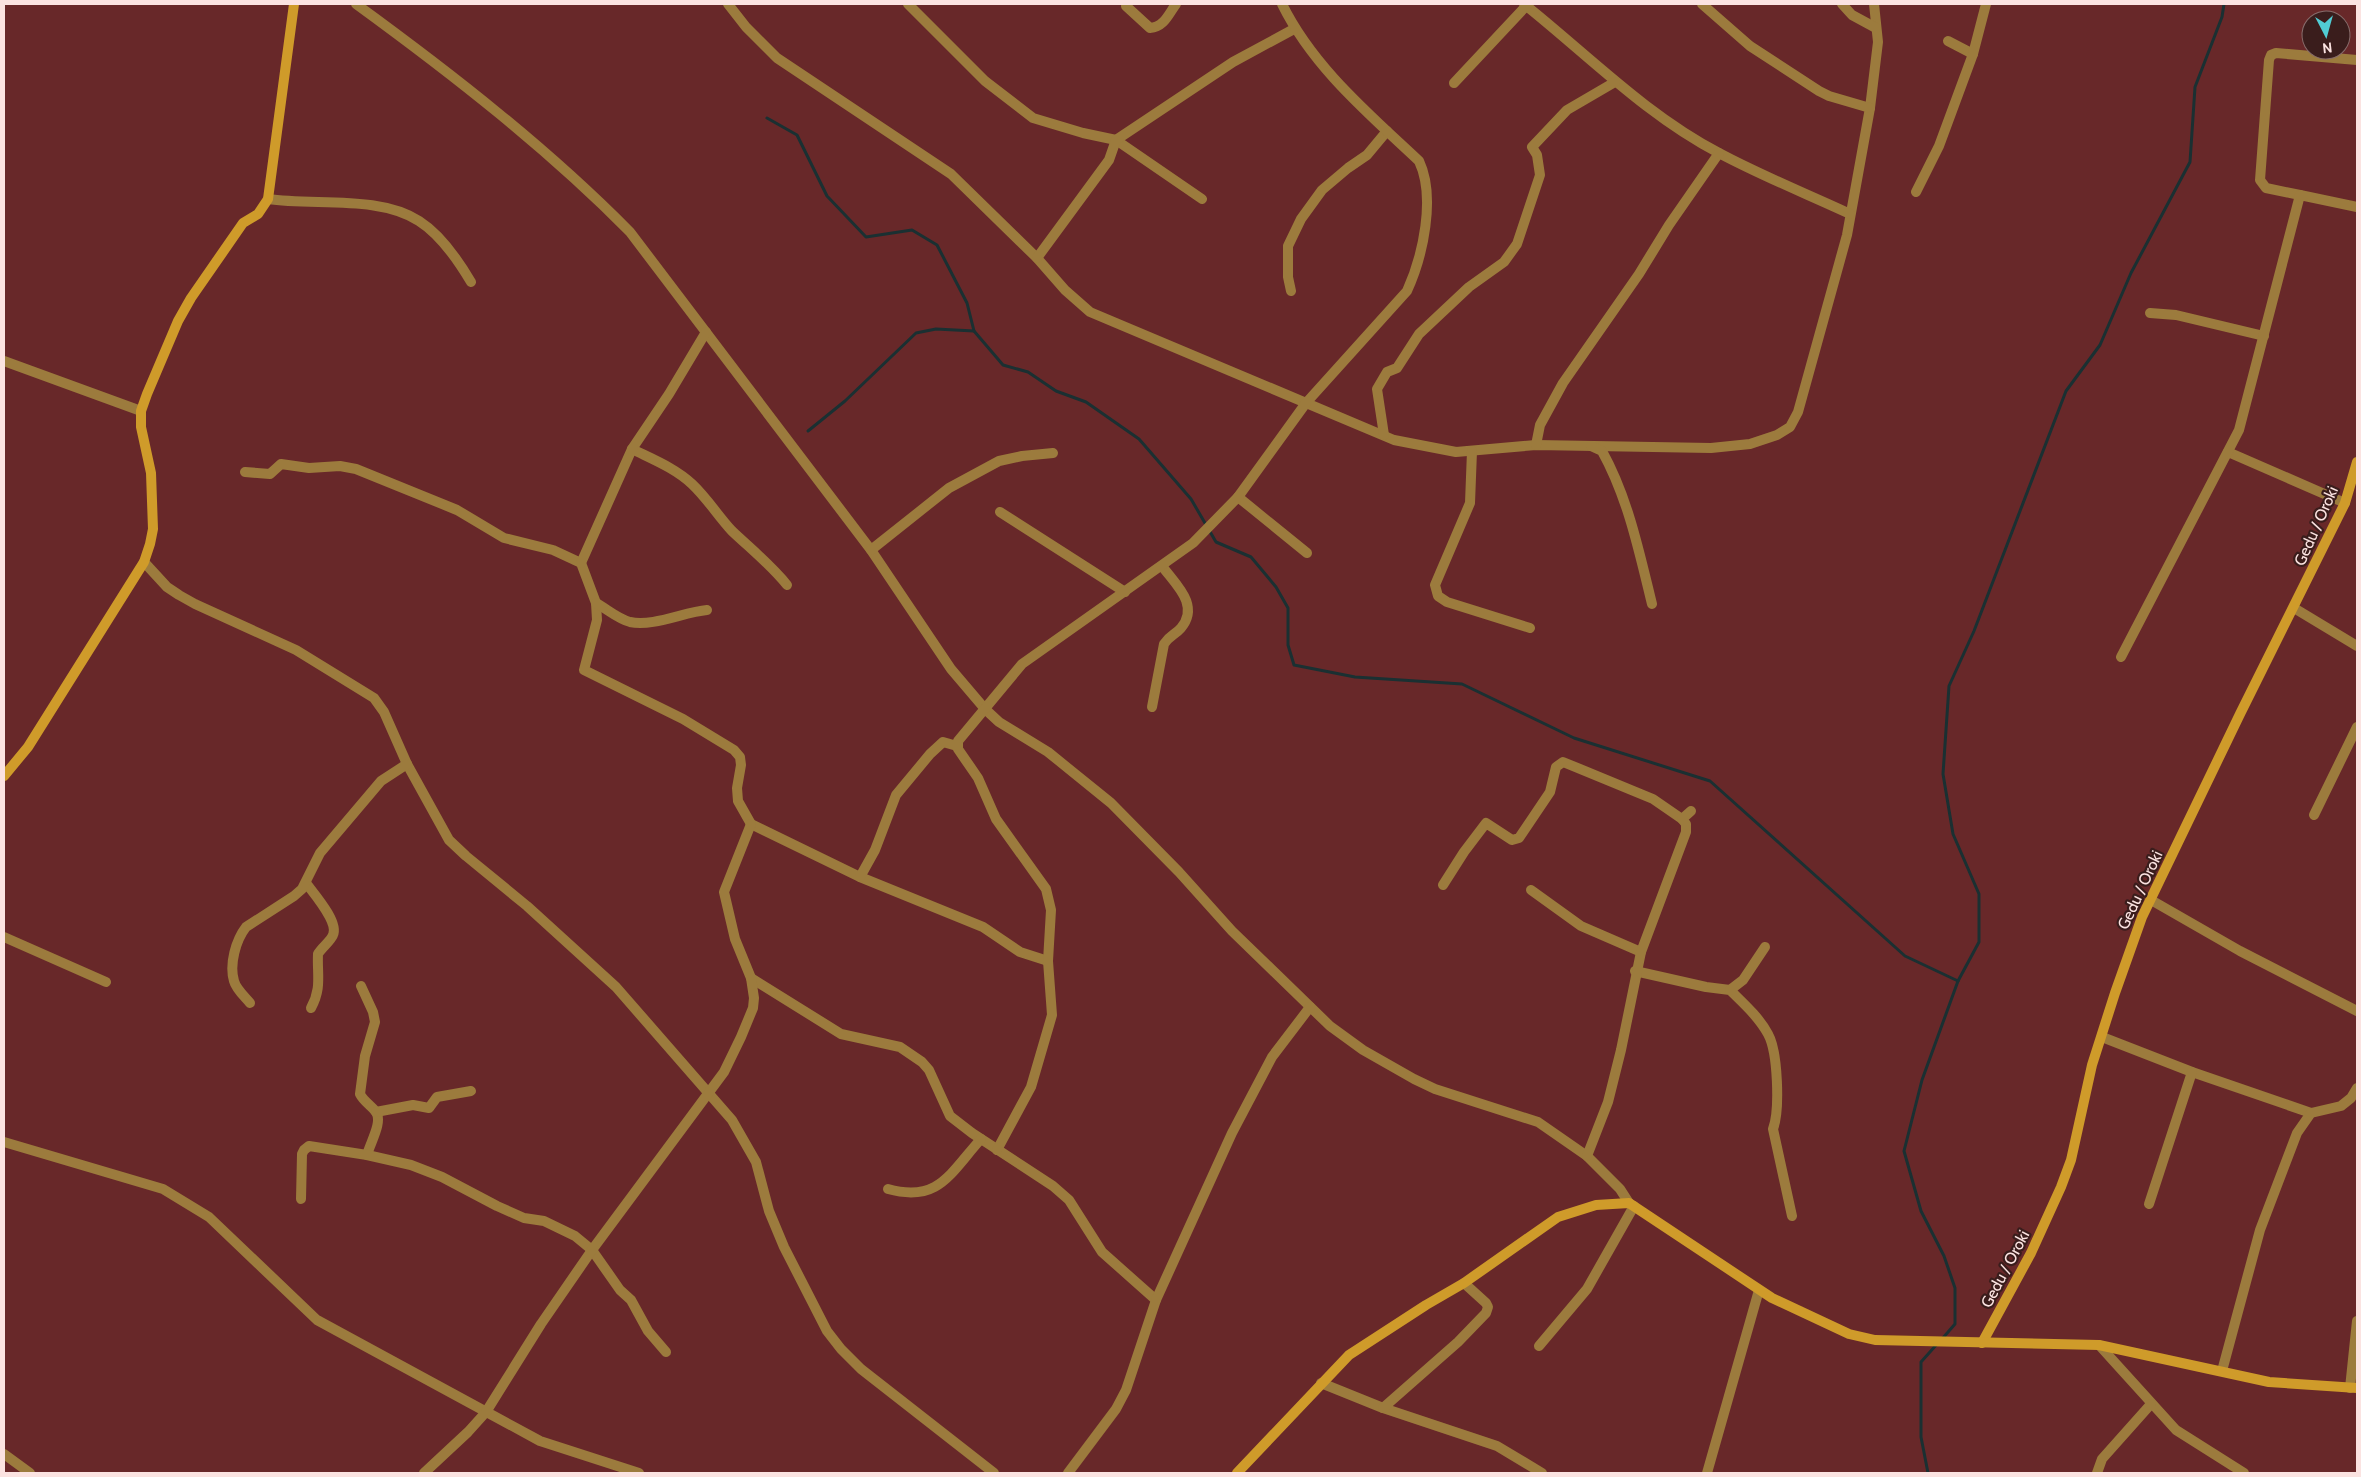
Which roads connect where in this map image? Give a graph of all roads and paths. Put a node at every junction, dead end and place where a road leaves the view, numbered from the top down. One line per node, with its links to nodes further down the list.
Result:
1 (294, 4): 27 (main road)
2 (356, 4): 34 (street)
3 (728, 4): 30 (street)
4 (908, 4): 22 (street)
5 (1176, 4): 12 (street)
6 (1282, 4): 14 (street)
7 (1526, 4): 18 (street); 19 (street)
8 (1702, 4): 20 (street)
9 (1842, 4): 13 (street)
10 (1874, 4): 13 (street)
11 (1986, 4): 16 (street)
12 (1126, 6)
13 (1876, 28): 20 (street)
14 (1294, 29): 21 (street); 22 (street)
15 (1948, 41): 16 (street)
16 (1973, 54): 24 (street)
17 (2357, 60): 25 (street)
18 (1615, 82): 23 (street); 39 (street)
19 (1454, 83)
20 (1870, 108): 29 (street)
21 (1387, 131): 32 (street); 37 (street)
22 (1116, 140): 26 (street); 30 (street)
23 (1718, 153): 29 (street); 40 (street)
24 (1916, 192)
25 (2300, 195): 28 (street); 35 (street)
26 (1202, 198)
27 (268, 199): 31 (street); 38 (main road)
28 (2357, 207)
29 (1850, 214): 41 (street)
30 (1037, 258): 37 (street)
31 (471, 282)
32 (1291, 291)
33 (2150, 313): 35 (street)
34 (706, 332): 42 (street); 51 (street)
35 (2264, 336): 45 (street)
36 (4, 361): 38 (street)
37 (1306, 402): 39 (street); 48 (street)
38 (142, 411): 53 (main road)
39 (1384, 435): 43 (street)
40 (1536, 445): 41 (street); 43 (street)
41 (1588, 445): 59 (street)
42 (632, 449): 54 (street); 56 (street)
43 (1472, 451): 62 (street)
44 (1053, 452): 51 (street)
45 (2228, 452): 49 (street); 64 (street)
46 (2357, 462): 49 (main road, Gedu / Oroki)
47 (245, 472): 54 (street)
48 (1238, 498): 52 (street); 55 (street)
49 (2345, 503): 60 (main road, Gedu / Oroki)
50 (1000, 512): 57 (street)
51 (871, 550): 66 (street)
52 (1307, 553)
53 (144, 562): 69 (street); 70 (main road)
54 (581, 563): 58 (street)
55 (1162, 566): 57 (street); 65 (street)
56 (787, 585)
57 (1125, 592): 66 (street)
58 (596, 603): 61 (street); 74 (street)
59 (1652, 604)
60 (2294, 608): 63 (street); 79 (main road, Gedu / Oroki)
61 (706, 610)
62 (1530, 628)
63 (2357, 646)
64 (2121, 657)
65 (1152, 707)
66 (985, 709): 68 (street); 91 (street)
67 (2357, 727): 72 (street)
68 (957, 746): 75 (street); 83 (street)
69 (407, 764): 76 (street); 97 (street)
70 (4, 776)
71 (1691, 811): 73 (street)
72 (2314, 816)
73 (1682, 819): 77 (street); 82 (street)
74 (751, 824): 75 (street); 85 (street)
75 (860, 877): 83 (street)
76 (306, 883): 89 (street); 90 (street)
77 (1443, 885)
78 (1531, 890): 82 (street)
79 (2151, 900): 92 (street); 93 (main road, Gedu / Oroki)
80 (4, 938): 86 (street)
81 (1765, 947): 88 (street)
82 (1641, 952): 84 (street)
83 (1048, 961): 102 (street)
84 (1635, 971): 88 (street); 104 (street)
85 (751, 978): 97 (street); 100 (street)
86 (106, 982)
87 (361, 986): 98 (street)
88 (1730, 990): 109 (street)
89 (250, 1003)
90 (312, 1008)
91 (1310, 1008): 104 (street); 113 (street)
92 (2357, 1011)
93 (2102, 1037): 94 (street); 115 (main road, Gedu / Oroki)
94 (2192, 1072): 99 (street); 107 (street)
95 (2357, 1088): 99 (street)
96 (471, 1091): 98 (street)
97 (710, 1092): 110 (street); 129 (street)
98 (376, 1112): 103 (street)
99 (2311, 1113): 119 (street)
100 (981, 1139): 102 (street); 105 (street)
101 (4, 1142): 124 (street)
102 (998, 1150): 113 (street)
103 (368, 1155): 106 (street); 110 (street)
104 (1587, 1156): 108 (street)
105 (888, 1189)
106 (301, 1199)
107 (2149, 1204)
108 (1632, 1205): 111 (main road); 112 (main road); 116 (street)
109 (1792, 1216)
110 (592, 1250): 118 (street); 124 (street)
111 (1464, 1283): 120 (main road); 123 (street)
112 (1758, 1290): 115 (main road); 133 (street)
113 (1156, 1300): 130 (street)
114 (2357, 1321): 121 (street)
115 (1982, 1343): 117 (main road)
116 (1539, 1346)
117 (2099, 1346): 119 (main road); 122 (street)
118 (666, 1352)
119 (2222, 1371): 121 (main road)
120 (1321, 1383): 123 (street); 131 (main road)
121 (2355, 1390)
122 (2151, 1404): 134 (street); 135 (street)
123 (1383, 1408): 132 (street)
124 (486, 1412): 127 (street); 128 (street)
125 (4, 1454): 126 (street)
126 (30, 1473)
127 (424, 1473)
128 (639, 1473)
129 (994, 1473)
130 (1068, 1473)
131 (1237, 1473)
132 (1542, 1473)
133 (1707, 1473)
134 (2097, 1473)
135 (2244, 1473)

